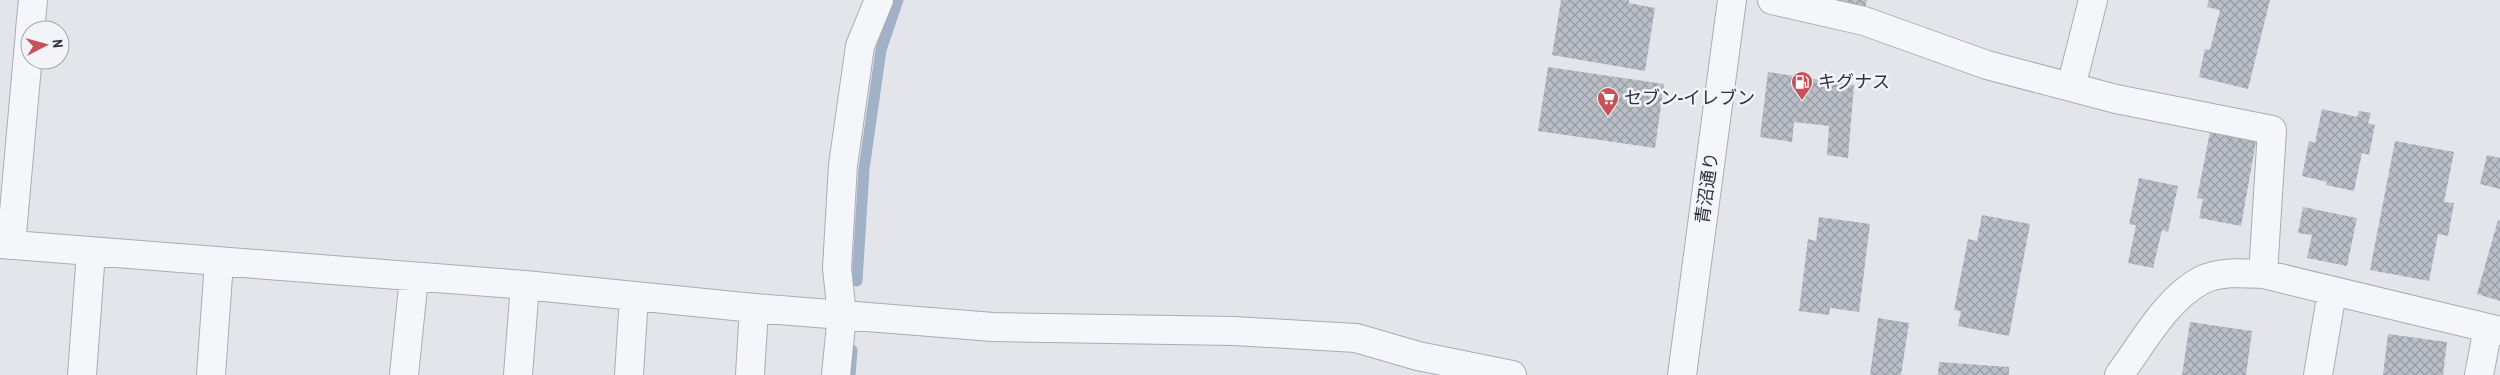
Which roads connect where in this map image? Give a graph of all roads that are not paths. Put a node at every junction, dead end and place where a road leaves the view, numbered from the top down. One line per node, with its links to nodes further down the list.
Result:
1 (33, 0): 6 (street)
2 (879, 0): 18 (street)
3 (1732, 0): 28 (street, 青沼通り)
4 (1772, 0): 8 (street)
5 (2093, 0): 8 (street)
6 (31, 20)
7 (25, 70): 9 (street)
8 (2071, 86): 12 (street)
9 (5, 245): 10 (street)
10 (91, 252): 11 (street); 20 (street)
11 (219, 262): 13 (street); 21 (street)
12 (2263, 274): 15 (street); 29 (street)
13 (414, 277): 14 (street); 22 (street)
14 (525, 285): 16 (street); 23 (street)
15 (2332, 292): 19 (street); 30 (street)
16 (634, 296): 17 (street); 24 (street)
17 (754, 308): 18 (street); 25 (street)
18 (842, 315): 26 (street); 27 (street)
19 (2494, 330): 31 (street)
20 (82, 375)
21 (211, 375)
22 (404, 375)
23 (518, 375)
24 (629, 375)
25 (750, 375)
26 (836, 375)
27 (1512, 375)
28 (1682, 375)
29 (2119, 375)
30 (2318, 375)
31 (2478, 375)

